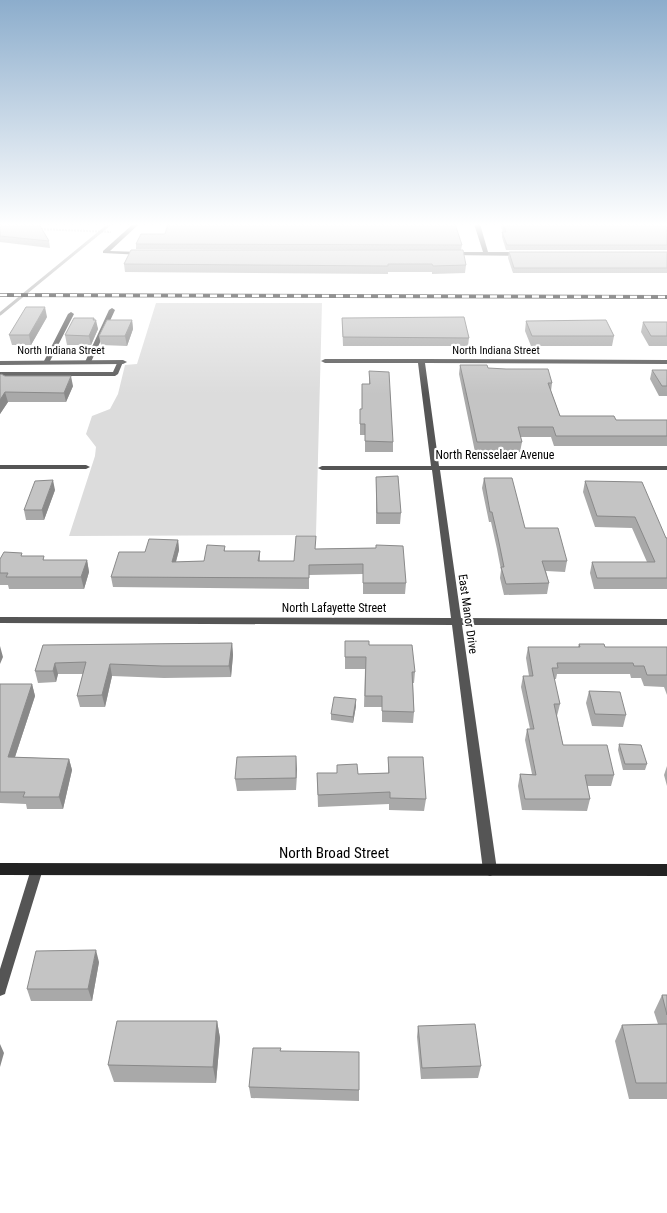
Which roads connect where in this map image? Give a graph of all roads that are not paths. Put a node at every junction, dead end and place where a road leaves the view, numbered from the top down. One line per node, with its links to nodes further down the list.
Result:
1 (112, 310): 5 (lane)
2 (71, 314): 4 (lane)
3 (325, 361): 7 (street, North Indiana Street)
4 (51, 362): 5 (street, North Indiana Street); 9 (street, North Indiana Street); 11 (lane)
5 (88, 362): 6 (street, North Indiana Street)
6 (121, 362): 11 (lane)
7 (421, 362): 8 (street, North Indiana Street); 15 (street, East Manor Drive)
8 (667, 362)
9 (0, 363)
10 (0, 374): 11 (lane)
11 (49, 374)
12 (0, 467): 13 (street)
13 (86, 467)
14 (322, 468): 15 (street, North Rensselaer Avenue)
15 (435, 468): 16 (street, North Rensselaer Avenue); 18 (street, East Manor Drive)
16 (667, 468)
17 (0, 620): 18 (street, North Lafayette Street)
18 (457, 621): 19 (street, North Lafayette Street); 22 (street, East Manor Drive)
19 (667, 622)
20 (36, 869): 21 (street, North Broad Street); 22 (street, North Broad Street); 24 (lane)
21 (0, 870)
22 (490, 870): 23 (street, North Broad Street)
23 (667, 870)
24 (0, 990)

